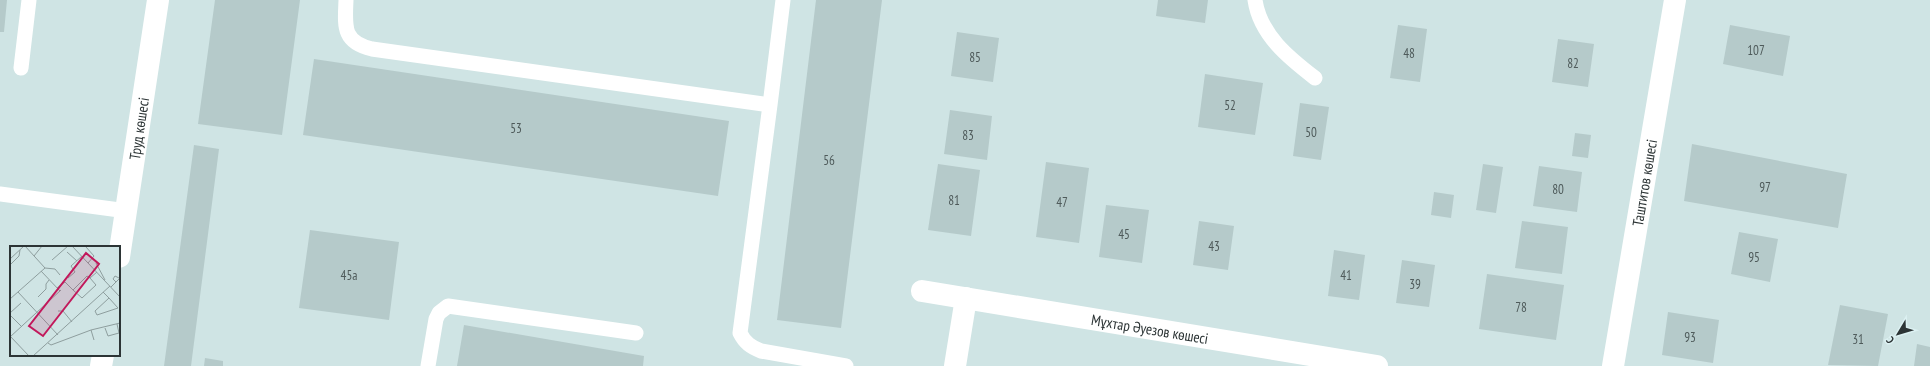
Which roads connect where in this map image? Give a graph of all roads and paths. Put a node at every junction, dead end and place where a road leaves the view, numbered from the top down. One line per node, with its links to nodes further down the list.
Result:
1 (29, 0): 7 (lane)
2 (158, 0): 11 (street, Труд көшесі)
3 (346, 0): 9 (lane)
4 (783, 0): 9 (lane)
5 (1255, 0): 8 (lane)
6 (1675, 0): 22 (street, Таштитов көшесі)
7 (21, 68)
8 (1315, 78)
9 (770, 105): 19 (lane)
10 (0, 194): 11 (lane)
11 (127, 210): 12 (street, Труд көшесі)
12 (120, 251)
13 (922, 291): 14 (street, Мұхтар Әуезов көшесі)
14 (966, 298): 20 (street); 21 (street, Мұхтар Әуезов көшесі)
15 (636, 333): 18 (lane)
16 (102, 356): 17 (street)
17 (101, 366)
18 (428, 366)
19 (846, 366)
20 (955, 366)
21 (1377, 366)
22 (1613, 366)

